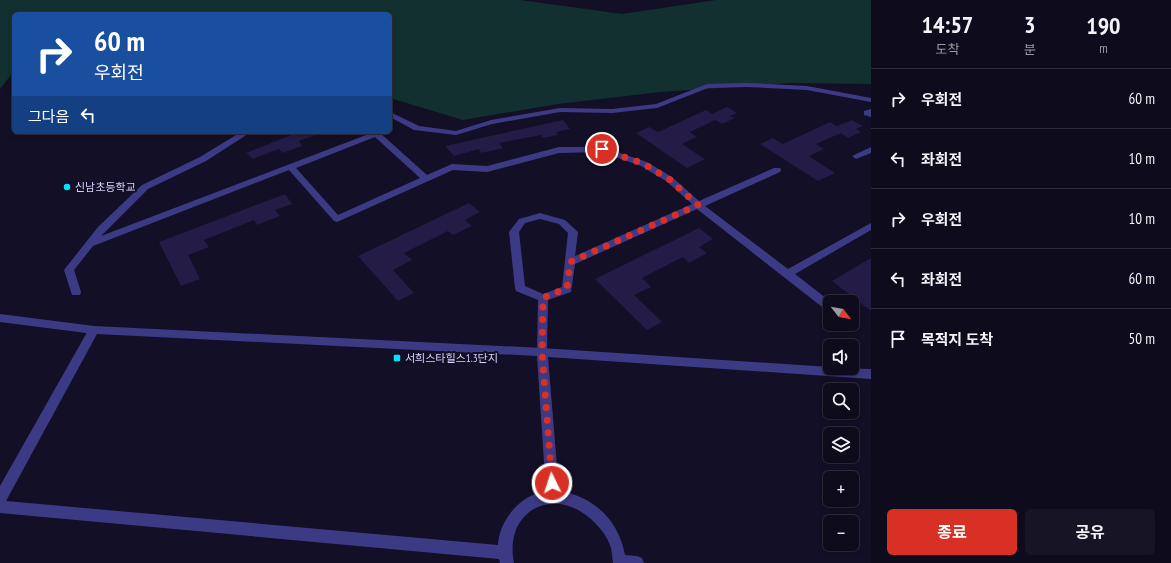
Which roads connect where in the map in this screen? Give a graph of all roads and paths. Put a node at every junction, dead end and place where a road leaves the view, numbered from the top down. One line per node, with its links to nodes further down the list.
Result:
1 (871, 100): 3 (street)
2 (871, 111): 4 (street)
3 (392, 115)
4 (871, 115)
5 (243, 134): 13 (street)
6 (871, 150): 7 (street)
7 (856, 156)
8 (291, 167): 10 (street); 10 (street); 13 (street)
9 (777, 170): 11 (street)
10 (426, 178): 11 (street)
11 (698, 205): 14 (street); 15 (street)
12 (871, 226): 15 (street)
13 (89, 244): 16 (street)
14 (570, 262): 17 (street); 17 (street)
15 (787, 274): 18 (street)
16 (76, 292)
17 (543, 298): 21 (street)
18 (823, 302)
19 (0, 318): 20 (street)
20 (94, 330): 21 (street); 24 (street)
21 (542, 352): 22 (street); 23 (street)
22 (871, 374)
23 (553, 498): 26 (street); 27 (street)
24 (0, 499)
25 (0, 507): 26 (street)
26 (506, 558)
27 (620, 562): 28 (street)
28 (636, 563)

